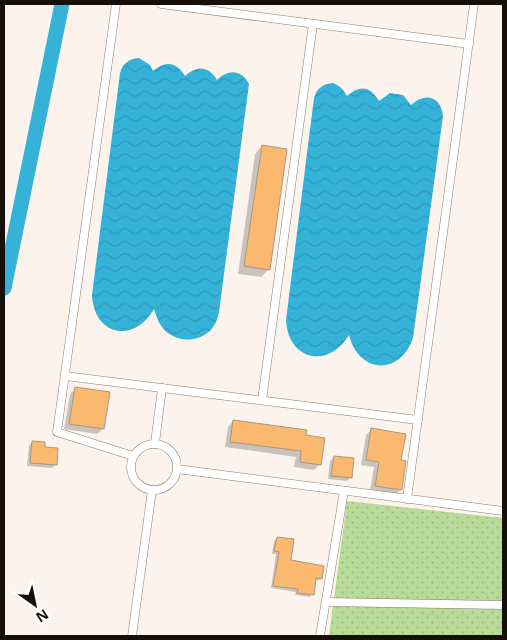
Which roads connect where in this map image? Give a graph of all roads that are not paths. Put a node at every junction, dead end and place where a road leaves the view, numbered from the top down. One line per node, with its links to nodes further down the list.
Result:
1 (116, 4): 7 (lane)
2 (160, 4): 4 (lane)
3 (474, 4): 6 (lane)
4 (194, 6): 5 (lane)
5 (313, 24): 6 (lane); 9 (lane)
6 (469, 44): 10 (lane)
7 (65, 376): 8 (lane); 12 (lane)
8 (162, 388): 9 (lane); 11 (lane)
9 (262, 400): 10 (lane)
10 (418, 420): 16 (lane)
11 (154, 443): 12 (lane); 13 (lane)
12 (134, 456): 14 (lane)
13 (178, 469): 14 (lane); 15 (lane)
14 (152, 490): 21 (lane)
15 (344, 491): 16 (lane); 19 (lane)
16 (406, 499): 17 (lane)
17 (503, 510)
18 (503, 600): 20 (lane)
19 (326, 602): 20 (lane); 22 (lane)
20 (503, 605)
21 (132, 636)
22 (320, 636)

